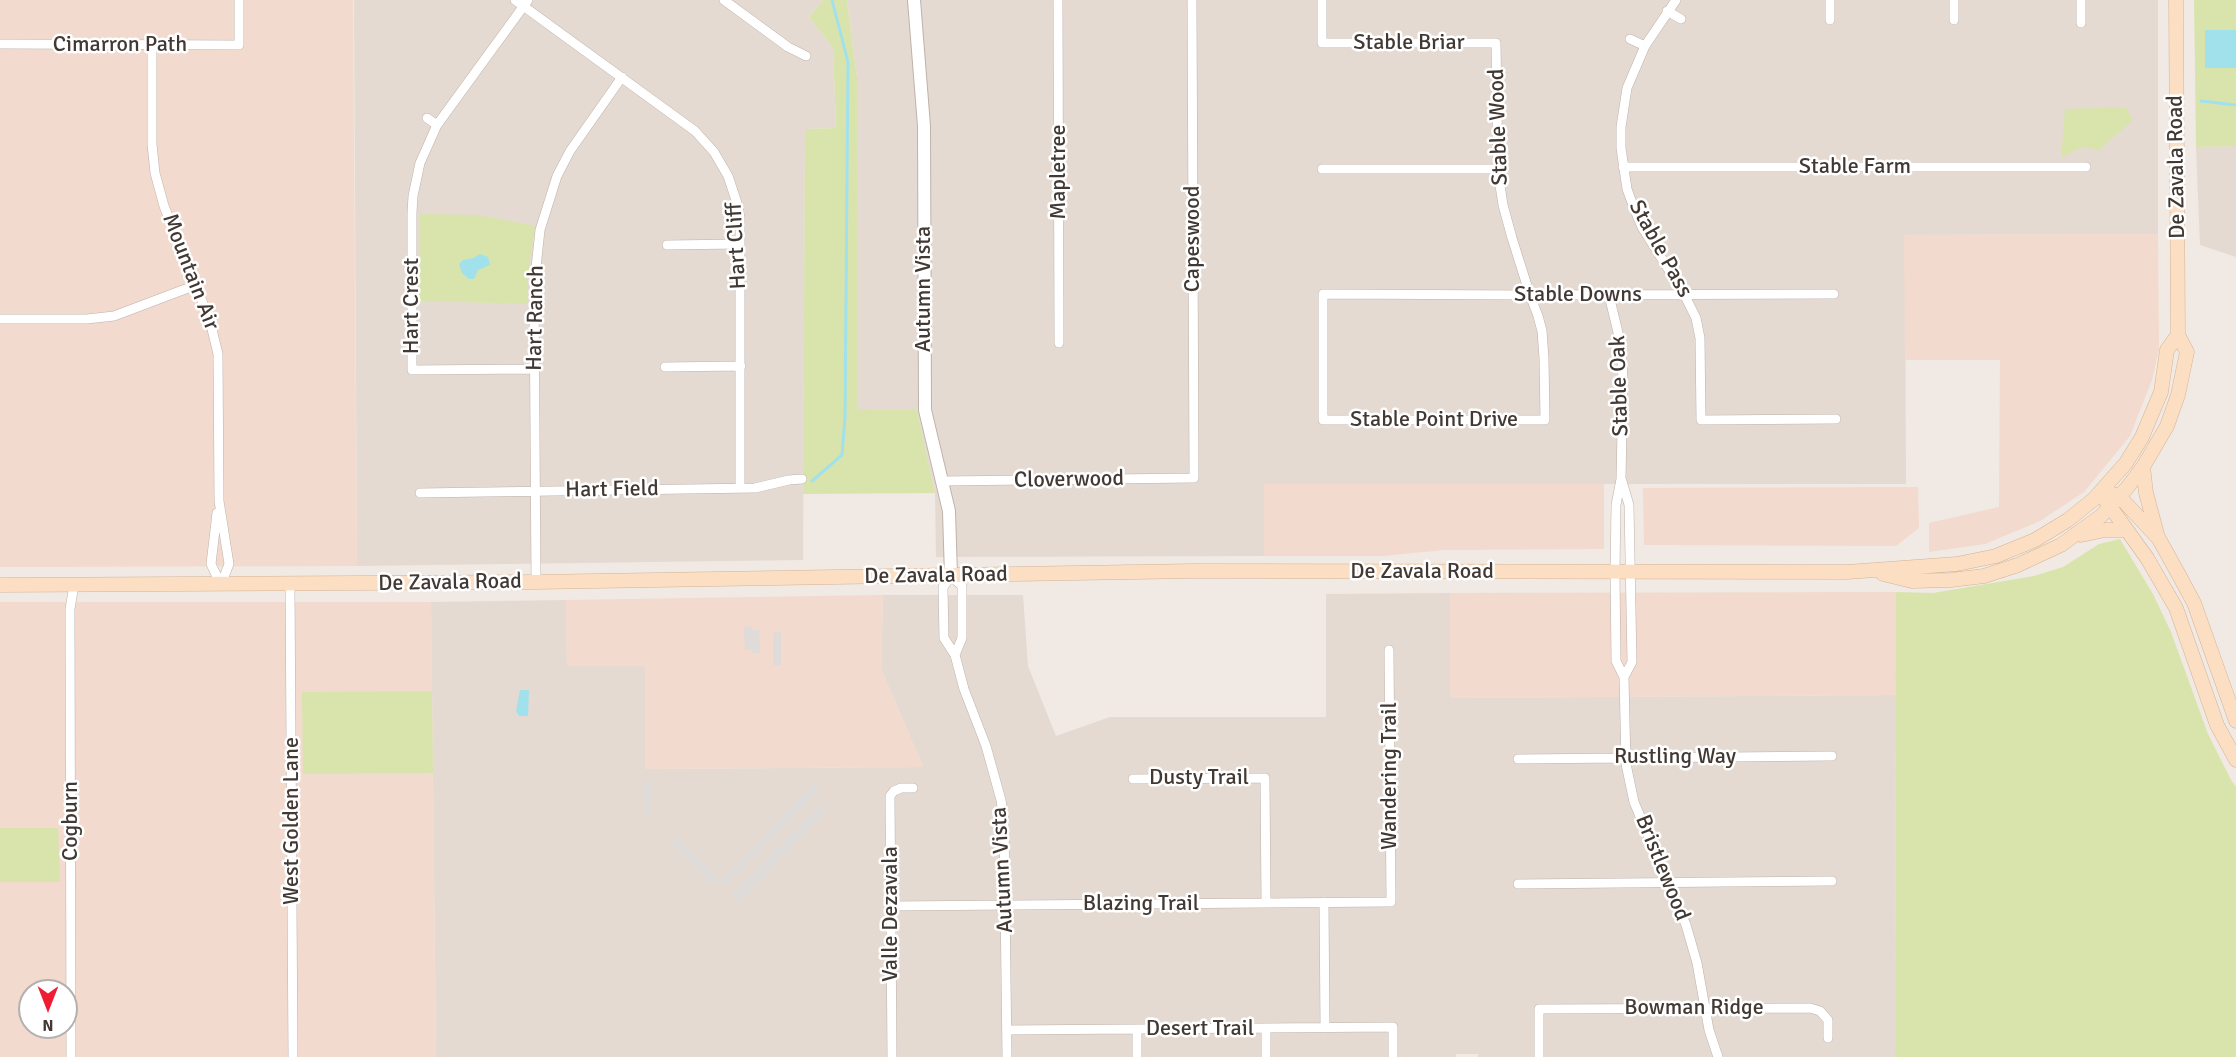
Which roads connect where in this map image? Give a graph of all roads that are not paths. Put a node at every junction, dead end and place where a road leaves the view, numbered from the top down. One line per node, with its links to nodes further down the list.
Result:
1 (239, 0): 21 (street, Cimarron Path)
2 (724, 0): 23 (street)
3 (915, 0): 51 (street, Autumn Vista)
4 (1058, 0): 40 (street, Mapletree)
5 (1192, 0): 48 (street, Capeswood)
6 (1322, 0): 19 (street, Stable Briar)
7 (1676, 0): 13 (street, Stable Pass)
8 (1830, 0): 15 (street)
9 (1954, 0): 16 (street)
10 (2080, 0): 17 (street)
11 (2176, 0): 39 (main road, De Zavala Road)
12 (522, 2): 24 (street, Hart Cliff); 26 (street, Hart Crest)
13 (1668, 11): 14 (street); 22 (street, Stable Pass)
14 (1681, 19)
15 (1830, 20)
16 (1954, 20)
17 (2081, 22)
18 (1630, 39): 22 (street)
19 (1496, 43): 30 (street, Stable Wood)
20 (0, 44): 21 (street, Cimarron Path)
21 (152, 45): 33 (street, Mountain Air)
22 (1645, 46): 28 (street, Stable Pass)
23 (806, 56)
24 (622, 77): 31 (street, Hart Cliff); 43 (street, Hart Ranch)
25 (427, 118): 26 (street)
26 (437, 125): 43 (street, Hart Crest)
27 (2086, 166): 28 (street, Stable Farm)
28 (1623, 167): 34 (street, Stable Pass)
29 (1322, 169): 30 (street)
30 (1498, 169): 36 (street, Stable Wood)
31 (740, 244): 32 (street); 41 (street, Hart Cliff)
32 (668, 245)
33 (196, 285): 38 (street); 57 (street, Mountain Air)
34 (1684, 294): 35 (street, Stable Downs); 37 (street, Stable Downs); 44 (street, Stable Pass)
35 (1834, 294)
36 (1530, 295): 37 (street, Stable Downs); 45 (street, Stable Downs); 46 (street, Stable Wood)
37 (1610, 295): 50 (street, Stable Oak)
38 (0, 320)
39 (2178, 335): 47 (main road, De Zavala Road); 54 (main road, De Zavala Road)
40 (1059, 343)
41 (741, 366): 42 (street); 52 (street, Hart Cliff)
42 (665, 367)
43 (535, 369): 53 (street, Hart Ranch)
44 (1836, 419)
45 (1323, 420): 46 (street, Stable Point Drive)
46 (1545, 420)
47 (2143, 467): 56 (main road, De Zavala Road); 61 (main road)
48 (1194, 478): 51 (street, Cloverwood)
49 (802, 479): 52 (street, Hart Field)
50 (1621, 479): 62 (street, Stable Oak); 63 (street, Stable Oak)
51 (943, 481): 65 (street, Autumn Vista)
52 (740, 488): 53 (street, Hart Field)
53 (535, 491): 55 (street, Hart Field); 66 (street, Hart Ranch)
54 (2102, 491): 56 (main road); 58 (main road); 64 (main road, De Zavala Road)
55 (420, 493)
56 (2120, 496): 58 (main road, De Zavala Road); 61 (main road)
57 (219, 501): 70 (street, Mountain Air); 70 (street, Mountain Air)
58 (2109, 508): 59 (main road); 60 (main road, De Zavala Road)
59 (2127, 530): 60 (main road); 75 (main road)
60 (2072, 537): 64 (main road, De Zavala Road)
61 (2159, 539): 74 (main road)
62 (1614, 571): 63 (main road, De Zavala Road); 65 (main road, De Zavala Road); 73 (street, Bristlewood)
63 (1630, 571): 64 (main road, De Zavala Road); 73 (street, Bristlewood)
64 (1872, 571)
65 (951, 576): 66 (main road, De Zavala Road); 72 (street, Autumn Vista); 72 (street, Autumn Vista)
66 (537, 582): 67 (main road, De Zavala Road)
67 (290, 584): 70 (main road, De Zavala Road); 97 (street, West Golden Lane)
68 (0, 585): 69 (main road, De Zavala Road)
69 (74, 585): 70 (main road, De Zavala Road); 96 (street, Cogburn)
70 (221, 585)
71 (1389, 650): 86 (street, Wandering Trail)
72 (955, 655): 88 (street, Autumn Vista)
73 (1624, 677): 77 (street, Bristlewood)
74 (2236, 720): 75 (street)
75 (2217, 725): 79 (main road)
76 (1832, 756): 77 (street, Rustling Way)
77 (1626, 758): 78 (street, Rustling Way); 83 (street, Bristlewood)
78 (1518, 759)
79 (2236, 760)
80 (1132, 779): 87 (street, Dusty Trail)
81 (912, 788): 89 (street, Valle Dezavala)
82 (1832, 881): 83 (street)
83 (1668, 883): 84 (street); 90 (street, Bristlewood)
84 (1518, 884)
85 (1324, 902): 86 (street, Blazing Trail); 87 (street, Blazing Trail); 92 (street)
86 (1392, 902)
87 (1266, 903): 88 (street, Blazing Trail)
88 (1006, 905): 89 (street, Blazing Trail); 94 (street, Autumn Vista)
89 (890, 906): 98 (street, Valle Dezavala)
90 (1706, 1008): 95 (street, Bowman Ridge); 103 (street, Bowman Ridge); 104 (street, Bristlewood)
91 (1266, 1028): 92 (street, Desert Trail); 93 (street, Desert Trail); 101 (street)
92 (1325, 1028): 102 (street, Desert Trail)
93 (1137, 1029): 94 (street, Desert Trail); 100 (street)
94 (1007, 1030): 99 (street, Autumn Vista)
95 (1827, 1038)
96 (71, 1057)
97 (293, 1057)
98 (892, 1057)
99 (1007, 1057)
100 (1137, 1057)
101 (1266, 1057)
102 (1393, 1057)
103 (1539, 1057)
104 (1718, 1057)

